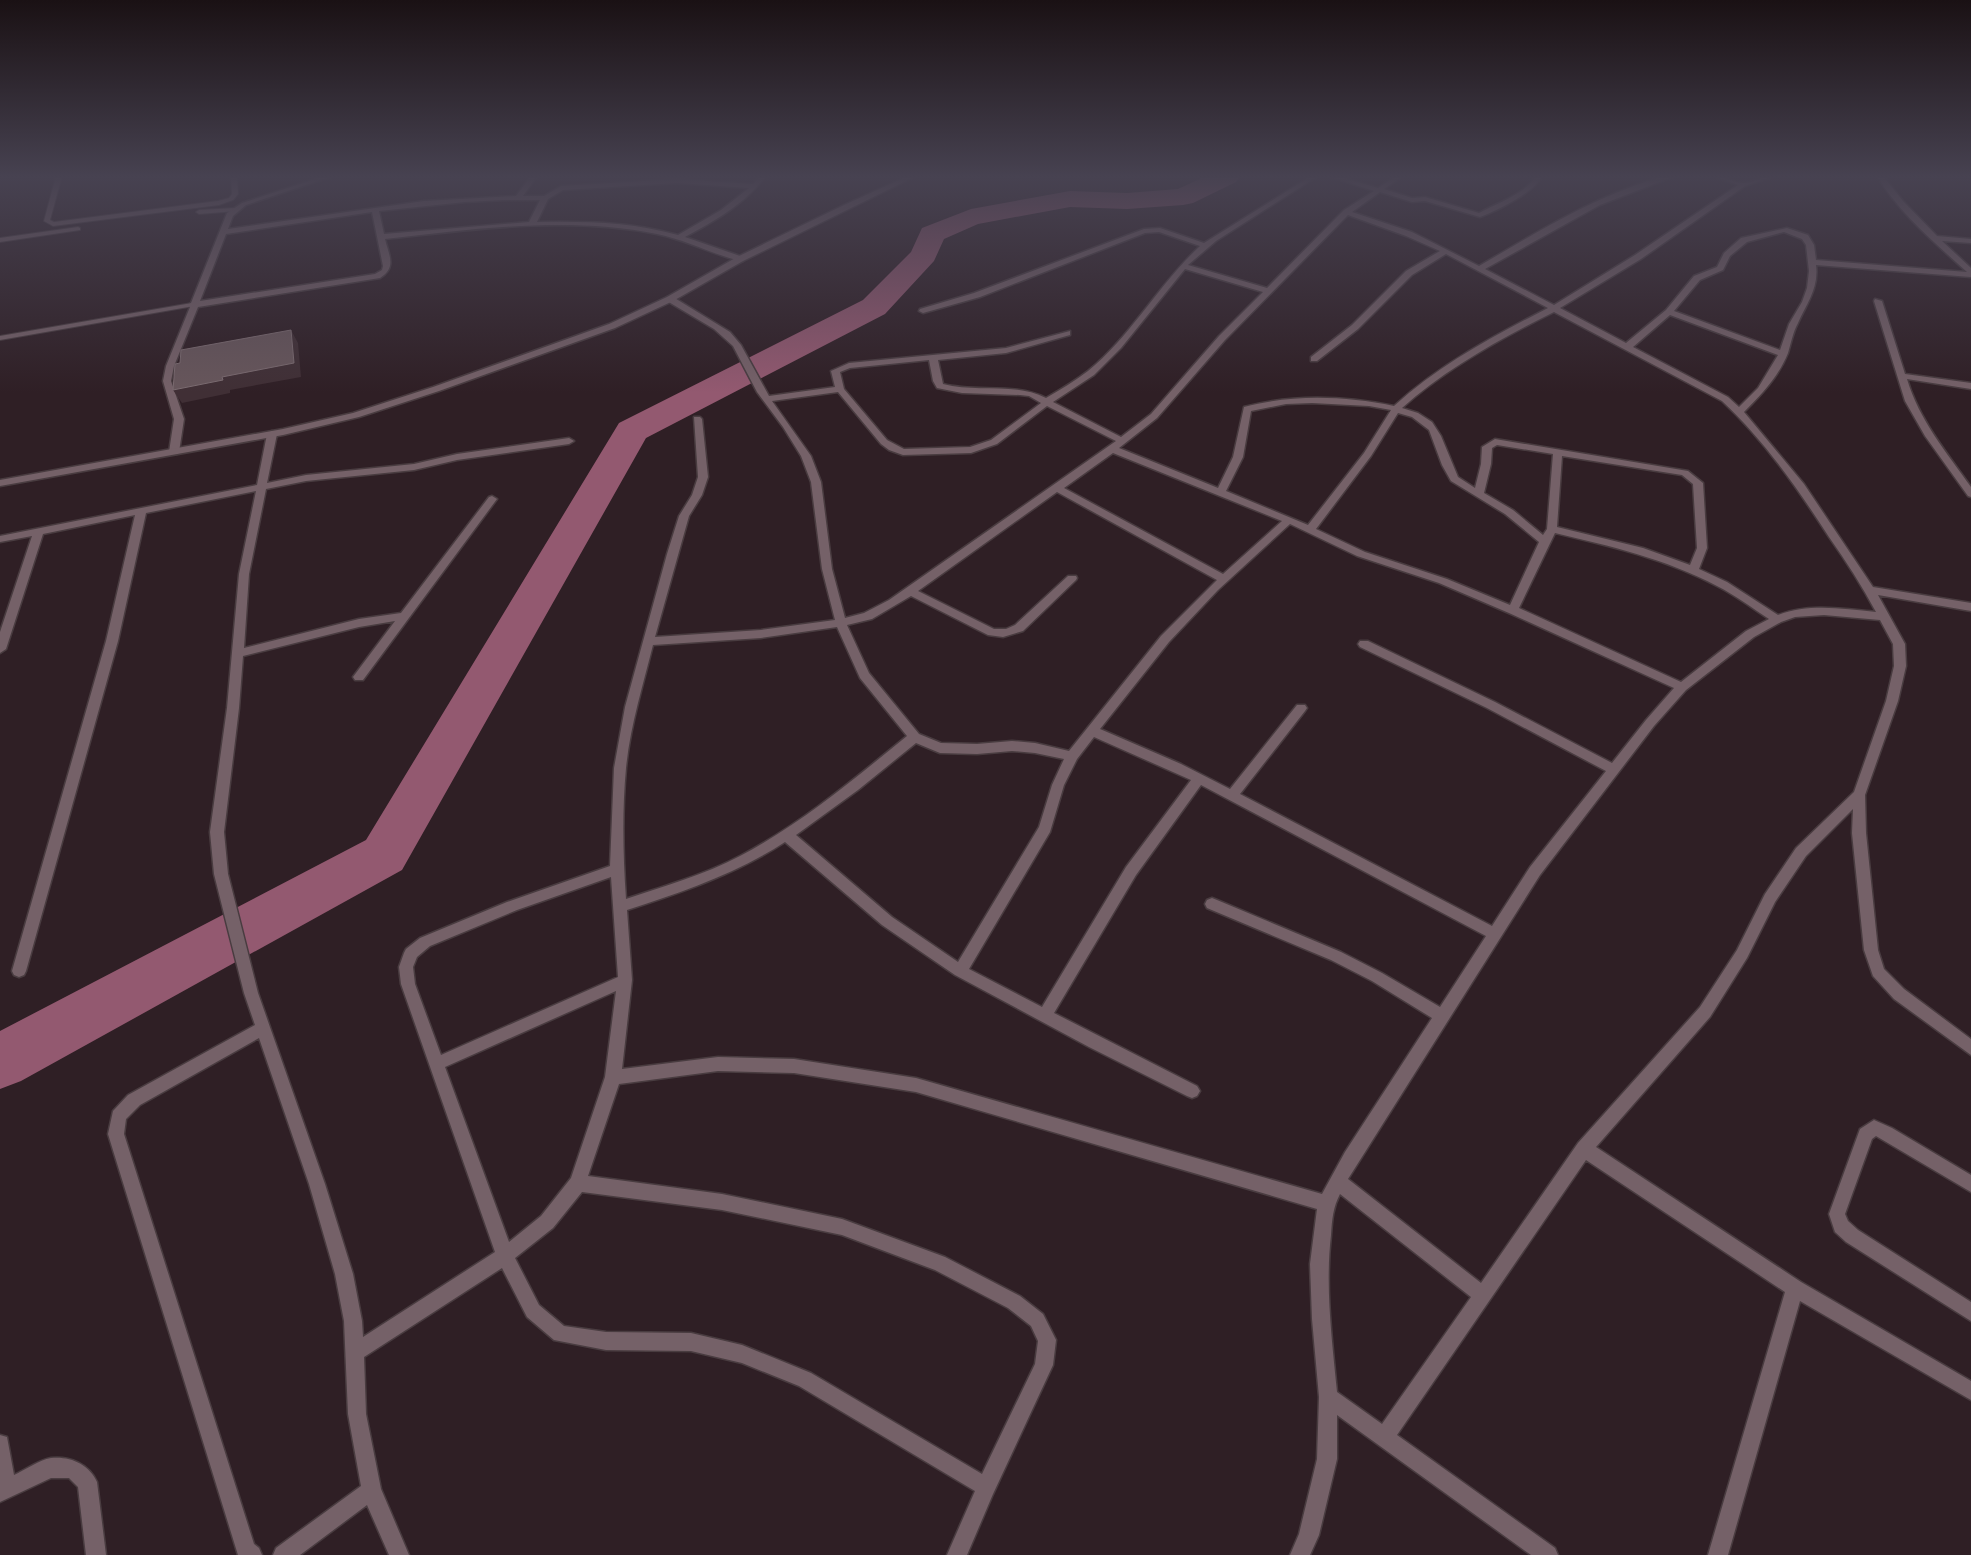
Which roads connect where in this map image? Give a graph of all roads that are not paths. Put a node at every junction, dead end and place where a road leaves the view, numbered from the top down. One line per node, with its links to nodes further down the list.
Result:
1 (216, 249): 23 (street)
2 (383, 249): 23 (street)
3 (708, 249): 15 (street)
4 (762, 249): 15 (street)
5 (1098, 249): 25 (street)
6 (1203, 249): 17 (street)
7 (1311, 249): 20 (street)
8 (1441, 249): 14 (street)
9 (1517, 249): 18 (street)
10 (1650, 249): 24 (street)
11 (1734, 249): 26 (street)
12 (1810, 249): 16 (street)
13 (1944, 249): 19 (street)
14 (1446, 251): 18 (street); 32 (street)
15 (740, 260): 21 (street)
16 (1812, 262): 19 (street); 30 (street)
17 (1183, 266): 20 (street); 37 (street)
18 (1481, 268): 24 (street)
19 (1971, 273)
20 (1269, 291): 43 (street)
21 (670, 299): 36 (street); 41 (street)
22 (1878, 301): 33 (street)
23 (192, 306): 28 (lane); 45 (street)
24 (1555, 308): 29 (street); 38 (street)
25 (923, 311)
26 (1669, 312): 29 (street); 30 (street)
27 (1067, 333): 31 (street)
28 (0, 338)
29 (1627, 347): 39 (street)
30 (1784, 354): 39 (street)
31 (933, 357): 35 (street); 37 (street)
32 (1314, 359)
33 (1901, 376): 34 (street); 52 (street)
34 (1971, 386)
35 (840, 389): 36 (street); 37 (street)
36 (764, 396): 71 (street)
37 (1048, 402): 43 (street)
38 (1396, 409): 50 (street); 51 (street); 57 (street)
39 (1738, 412): 64 (street)
40 (697, 419): 72 (street)
41 (272, 434): 45 (street); 48 (street)
42 (569, 441): 48 (street)
43 (1122, 441): 44 (street)
44 (1112, 449): 49 (street); 51 (street)
45 (174, 452): 47 (street)
46 (1558, 452): 50 (street); 56 (street); 61 (street)
47 (0, 483)
48 (263, 486): 54 (street); 75 (street)
49 (1057, 488): 63 (street); 65 (street)
50 (1479, 492): 60 (street)
51 (1220, 494): 55 (street)
52 (1971, 494)
53 (492, 499): 68 (street)
54 (140, 512): 58 (street); 91 (street)
55 (1289, 520): 57 (street); 63 (street)
56 (1552, 529): 60 (street); 61 (street)
57 (1310, 530): 67 (street)
58 (38, 532): 59 (street); 74 (street)
59 (0, 540)
60 (1544, 541): 67 (street)
61 (1693, 570): 70 (street)
62 (1072, 578): 65 (street)
63 (1224, 579): 79 (street)
64 (1870, 590): 66 (street); 69 (street)
65 (910, 591): 71 (street)
66 (1971, 607)
67 (1513, 610): 77 (street)
68 (405, 616): 75 (street); 76 (street)
69 (1882, 616): 70 (street); 85 (street)
70 (1777, 619): 77 (street)
71 (841, 623): 72 (street); 80 (street)
72 (649, 641): 87 (street)
73 (1364, 644): 82 (street)
74 (0, 649)
75 (238, 652): 96 (street)
76 (359, 677)
77 (1682, 687): 82 (street)
78 (1301, 708): 84 (street)
79 (1093, 731): 81 (street); 83 (street)
80 (915, 737): 81 (street); 86 (street)
81 (1072, 756): 92 (street)
82 (1614, 770): 90 (street)
83 (1199, 778): 84 (street); 94 (street)
84 (1232, 795): 90 (street)
85 (1859, 795): 97 (street); 101 (street)
86 (786, 835): 89 (street); 92 (street)
87 (617, 869): 89 (street); 98 (street)
88 (1212, 904): 95 (street)
89 (620, 907): 93 (street)
90 (1494, 934): 95 (street)
91 (19, 971)
92 (960, 972): 94 (street)
93 (625, 980): 98 (street); 99 (street)
94 (1044, 1016): 100 (street)
95 (1442, 1016): 102 (street)
96 (263, 1028): 110 (street); 119 (street)
97 (1971, 1048)
98 (436, 1064): 106 (street)
99 (613, 1077): 103 (street); 105 (street)
100 (1192, 1091)
101 (1584, 1149): 107 (street); 108 (street)
102 (1338, 1182): 105 (street); 108 (street)
103 (578, 1183): 106 (street); 115 (street)
104 (1971, 1184): 109 (street)
105 (1326, 1203): 112 (street)
106 (505, 1256): 110 (street); 115 (street)
107 (1795, 1288): 111 (street); 125 (street)
108 (1482, 1295): 113 (street)
109 (1971, 1312)
110 (354, 1352): 117 (street)
111 (1971, 1391)
112 (1328, 1397): 113 (street); 123 (street)
113 (1384, 1437): 124 (street)
114 (0, 1444): 116 (street)
115 (986, 1487): 122 (street)
116 (3, 1490): 118 (street)
117 (371, 1490): 120 (street); 121 (street)
118 (96, 1555)
119 (252, 1555)
120 (283, 1555)
121 (399, 1555)
122 (957, 1555)
123 (1300, 1555)
124 (1548, 1555)
125 (1718, 1555)

